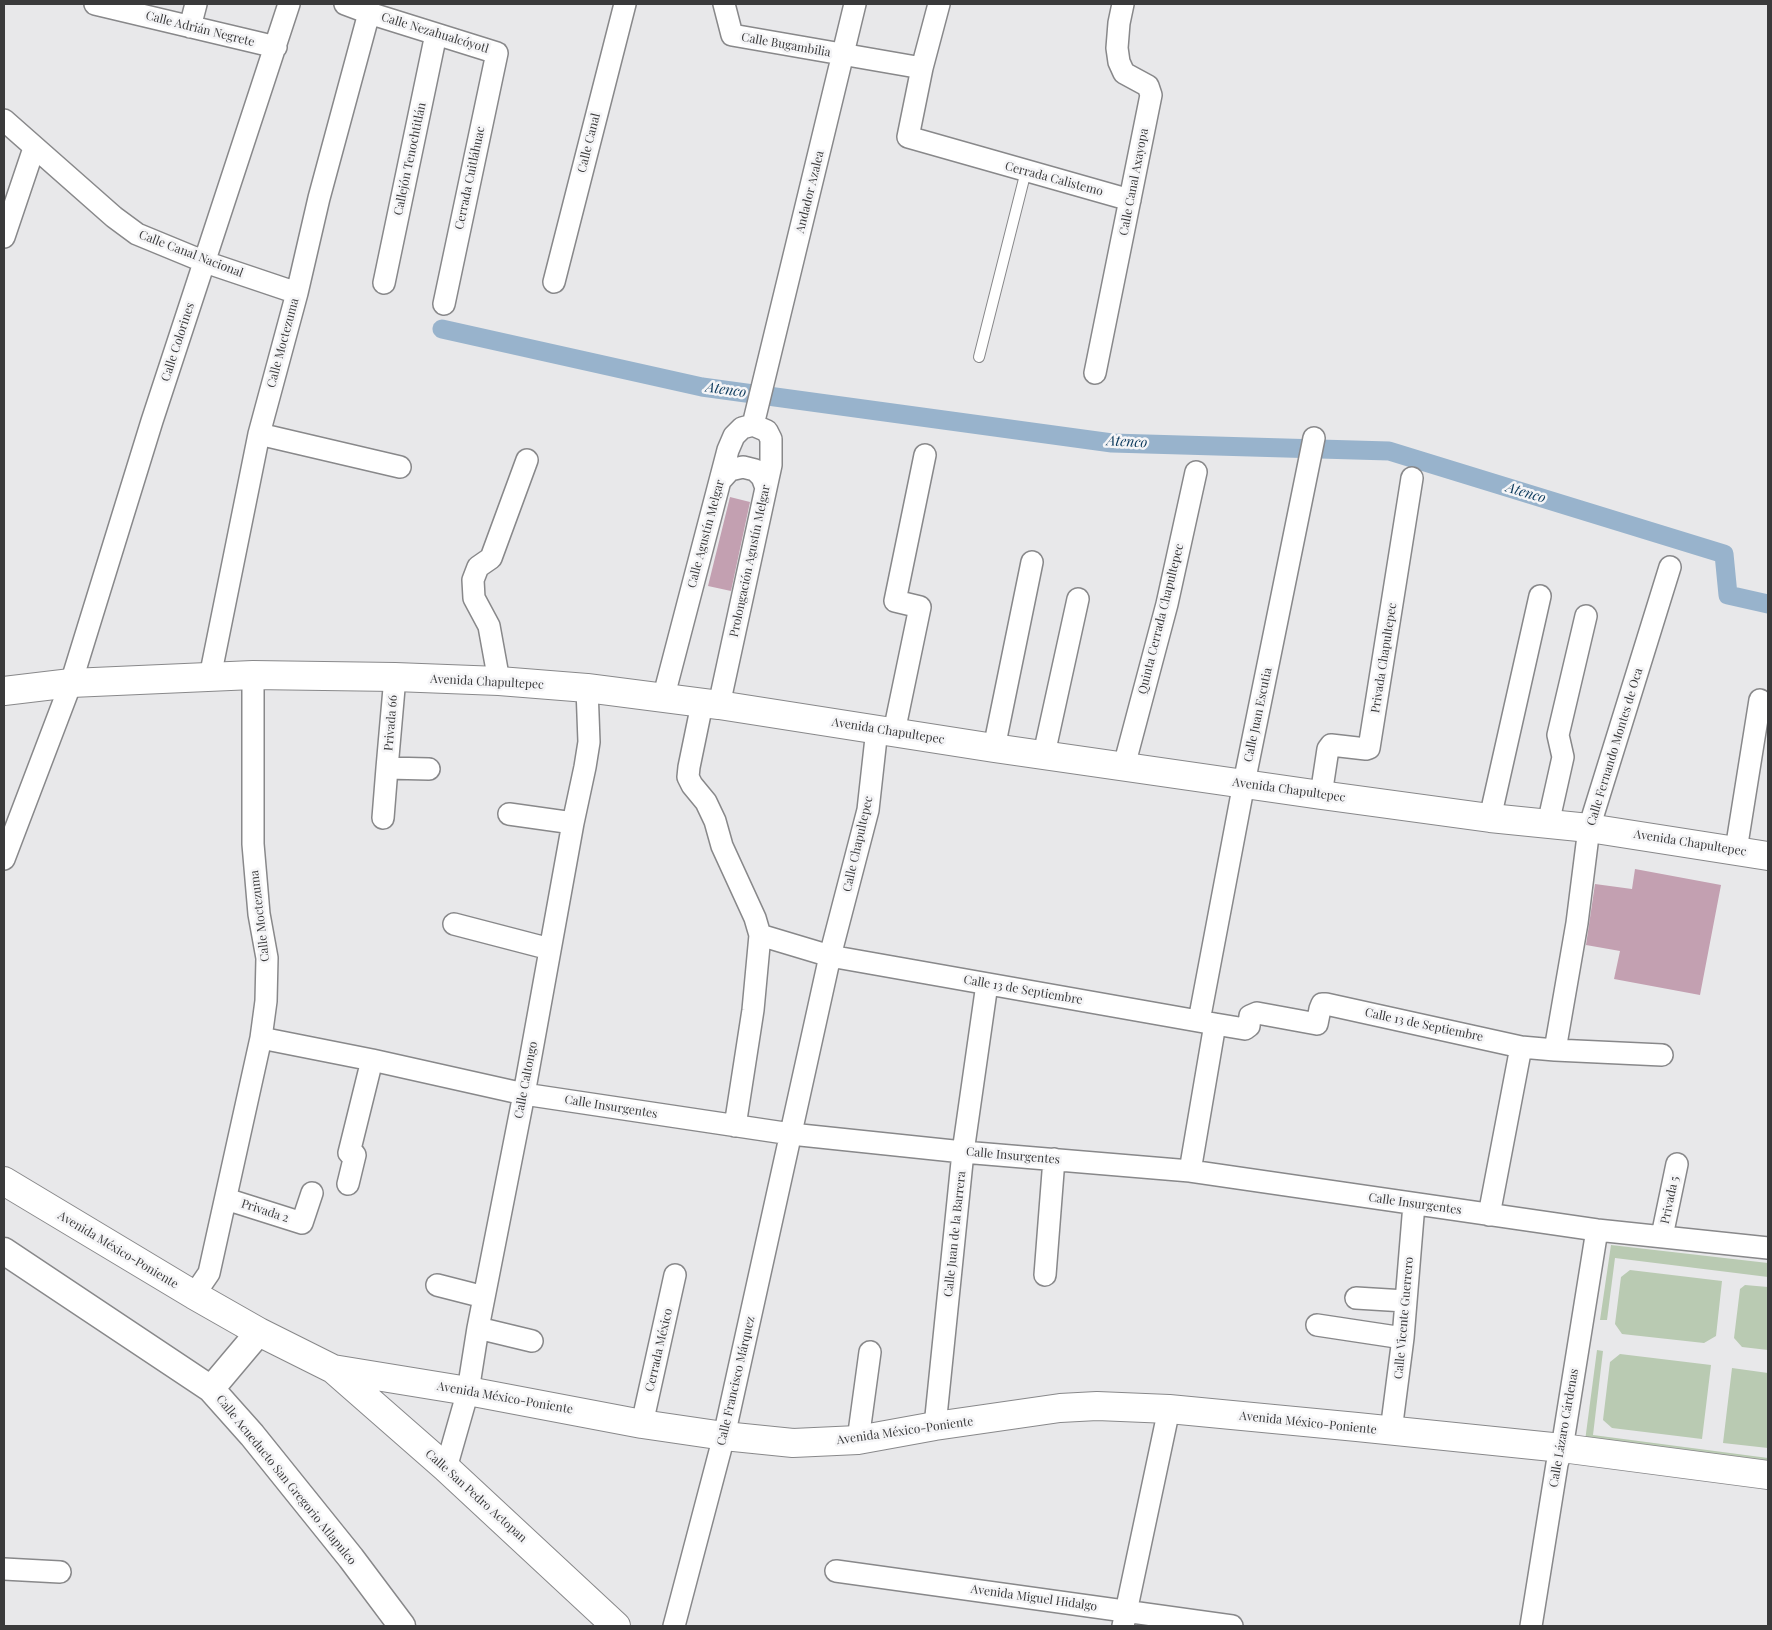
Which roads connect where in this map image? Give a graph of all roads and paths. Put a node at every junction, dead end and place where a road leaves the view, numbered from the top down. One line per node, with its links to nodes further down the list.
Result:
1 (95, 4): 11 (street, Calle Adrián Negrete)
2 (196, 4): 11 (street)
3 (290, 4): 13 (street, Calle Colorines)
4 (345, 4): 10 (street, Calle Nezahualcóyotl)
5 (625, 4): 23 (street, Calle Canal)
6 (724, 4): 15 (street, Calle Bugambilia)
7 (855, 4): 15 (street, Andador Azalea)
8 (939, 4): 16 (street)
9 (1123, 4): 20 (street, Calle Canal Axayopa)
10 (369, 13): 12 (street, Calle Nezahualcóyotl); 25 (street, Calle Moctezuma)
11 (190, 27): 13 (street, Calle Adrián Negrete)
12 (436, 34): 14 (street, Calle Nezahualcóyotl); 24 (street, Callejón Tenochtitlán)
13 (276, 48): 22 (street, Calle Colorines)
14 (497, 52): 26 (street, Cerrada Cuitláhuac)
15 (843, 55): 16 (street); 29 (street, Andador Azalea)
16 (922, 68): 19 (street, Cerrada Calistemo)
17 (4, 120): 18 (street, Calle Canal Nacional)
18 (34, 148): 21 (street); 22 (street, Calle Canal Nacional)
19 (1026, 171): 20 (street, Cerrada Calistemo); 27 (lane)
20 (1130, 200): 28 (street, Calle Canal Axayopa)
21 (4, 237)
22 (205, 262): 25 (street, Calle Canal Nacional); 48 (street, Calle Colorines)
23 (554, 282)
24 (384, 283)
25 (296, 293): 30 (street, Calle Moctezuma)
26 (444, 304)
27 (979, 357)
28 (1095, 373)
29 (754, 425): 37 (street, Calle Agustín Melgar); 38 (street, Prolongación Agustín Melgar)
30 (259, 434): 34 (street); 45 (street, Calle Moctezuma)
31 (1313, 448): 60 (street, Calle Juan Escutia)
32 (925, 455): 54 (street)
33 (527, 460): 47 (street)
34 (400, 467)
35 (1196, 472): 57 (street, Quinta Cerrada Chapultepec)
36 (1412, 478): 61 (street, Privada Chapultepec)
37 (720, 481): 38 (street); 51 (street, Calle Agustín Melgar)
38 (766, 488): 53 (street, Prolongación Agustín Melgar)
39 (1032, 562): 55 (street)
40 (1670, 566): 67 (street, Calle Fernando Montes de Oca)
41 (1540, 596): 64 (street)
42 (1078, 599): 56 (street)
43 (1586, 616): 66 (street)
44 (253, 675): 45 (main road, Avenida Chapultepec); 46 (main road, Avenida Chapultepec); 77 (street, Calle Moctezuma)
45 (210, 677): 48 (main road, Avenida Chapultepec)
46 (395, 677): 47 (main road, Avenida Chapultepec); 58 (street, Privada 66)
47 (499, 682): 49 (main road, Avenida Chapultepec)
48 (71, 683): 50 (main road, Avenida Chapultepec); 70 (street, Calle Colorines)
49 (587, 688): 51 (main road, Avenida Chapultepec); 65 (street, Calle Caltongo)
50 (4, 691)
51 (663, 699): 53 (main road, Avenida Chapultepec)
52 (1760, 700): 68 (street)
53 (710, 704): 54 (main road, Avenida Chapultepec); 72 (street, Prolongación Agustín Melgar)
54 (885, 731): 55 (main road, Avenida Chapultepec); 74 (street, Calle Chapultepec)
55 (994, 748): 56 (main road, Avenida Chapultepec)
56 (1044, 754): 57 (main road, Avenida Chapultepec)
57 (1124, 766): 60 (main road, Avenida Chapultepec)
58 (387, 768): 59 (street, Privada 66); 63 (street, Privada 66)
59 (429, 769)
60 (1244, 783): 61 (main road, Avenida Chapultepec); 76 (street, Calle Juan Escutia)
61 (1321, 795): 64 (main road, Avenida Chapultepec)
62 (509, 814): 65 (street)
63 (383, 818)
64 (1490, 818): 66 (main road, Avenida Chapultepec)
65 (572, 823): 73 (street, Calle Caltongo)
66 (1548, 824): 67 (main road, Avenida Chapultepec)
67 (1589, 828): 68 (main road, Avenida Chapultepec); 79 (street, Calle Fernando Montes de Oca)
68 (1736, 850): 69 (main road, Avenida Chapultepec)
69 (1768, 856)
70 (4, 859)
71 (454, 924): 73 (street)
72 (760, 935): 74 (street, Calle 13 de Septiembre); 83 (street)
73 (550, 949): 82 (street, Calle Caltongo)
74 (830, 956): 75 (street, Calle 13 de Septiembre); 84 (street)
75 (987, 984): 76 (street, Calle 13 de Septiembre); 85 (street, Calle Juan de la Barrera)
76 (1207, 1023): 78 (street, Calle 13 de Septiembre); 88 (street)
77 (261, 1038): 81 (street, Calle Insurgentes); 92 (street, Calle Moctezuma)
78 (1521, 1046): 79 (street, Calle 13 de Septiembre); 94 (street)
79 (1555, 1050): 80 (street, Calle 13 de Septiembre)
80 (1662, 1056)
81 (372, 1060): 82 (street, Calle Insurgentes); 90 (street)
82 (524, 1094): 83 (street, Calle Insurgentes); 103 (street, Calle Caltongo)
83 (735, 1126): 84 (street, Calle Insurgentes)
84 (792, 1134): 85 (street, Calle Insurgentes); 119 (street, Calle Francisco Márquez)
85 (963, 1152): 86 (street, Calle Insurgentes); 117 (street, Calle Juan de la Barrera)
86 (1054, 1159): 88 (street, Calle Insurgentes); 100 (street)
87 (1677, 1164): 96 (street, Privada 5)
88 (1190, 1171): 93 (street, Calle Insurgentes)
89 (4, 1181): 102 (main road, Avenida México-Poniente)
90 (348, 1184)
91 (312, 1193): 92 (street, Privada 2)
92 (226, 1198): 102 (street, Calle Moctezuma)
93 (1414, 1204): 94 (street, Calle Insurgentes); 105 (street, Calle Vicente Guerrero)
94 (1489, 1215): 95 (street, Calle Insurgentes)
95 (1597, 1230): 96 (street, Calle Insurgentes); 121 (street, Calle Lázaro Cárdenas)
96 (1662, 1236): 97 (street, Calle Insurgentes)
97 (1768, 1248)
98 (4, 1252): 113 (street, Calle Acueducto San Gregorio Atlapulco)
99 (675, 1275): 116 (street, Cerrada México)
100 (1045, 1275)
101 (437, 1285): 103 (street)
102 (194, 1295): 108 (main road, Avenida México-Poniente)
103 (484, 1297): 107 (street, Calle Caltongo)
104 (1356, 1298): 105 (street)
105 (1406, 1301): 109 (street, Calle Vicente Guerrero)
106 (1317, 1325): 109 (street)
107 (478, 1328): 110 (street); 114 (street, Calle Caltongo)
108 (259, 1332): 112 (main road, Avenida México-Poniente); 113 (street)
109 (1403, 1338): 118 (street, Calle Vicente Guerrero)
110 (532, 1341)
111 (870, 1352): 120 (street)
112 (333, 1369): 114 (main road, Avenida México-Poniente); 122 (main road, Calle San Pedro Actopan)
113 (211, 1389): 128 (street, Calle Acueducto San Gregorio Atlapulco)
114 (468, 1391): 116 (main road, Avenida México-Poniente); 122 (street, Calle Caltongo)
115 (1168, 1409): 117 (main road, Avenida México-Poniente); 118 (main road, Avenida México-Poniente); 127 (street)
116 (642, 1424): 119 (main road, Avenida México-Poniente)
117 (936, 1426): 120 (main road, Avenida México-Poniente)
118 (1392, 1431): 121 (main road, Avenida México-Poniente)
119 (724, 1436): 120 (main road, Avenida México-Poniente); 130 (street, Calle Francisco Márquez)
120 (858, 1440)
121 (1562, 1448): 123 (main road, Avenida México-Poniente); 132 (street, Calle Lázaro Cárdenas)
122 (446, 1468): 129 (main road, Calle San Pedro Actopan)
123 (1768, 1475)
124 (4, 1569): 126 (street)
125 (836, 1570): 127 (street, Avenida Miguel Hidalgo)
126 (60, 1572)
127 (1125, 1619): 131 (street, Avenida Miguel Hidalgo)
128 (402, 1626)
129 (616, 1626)
130 (674, 1626)
131 (1230, 1626)
132 (1531, 1626)

